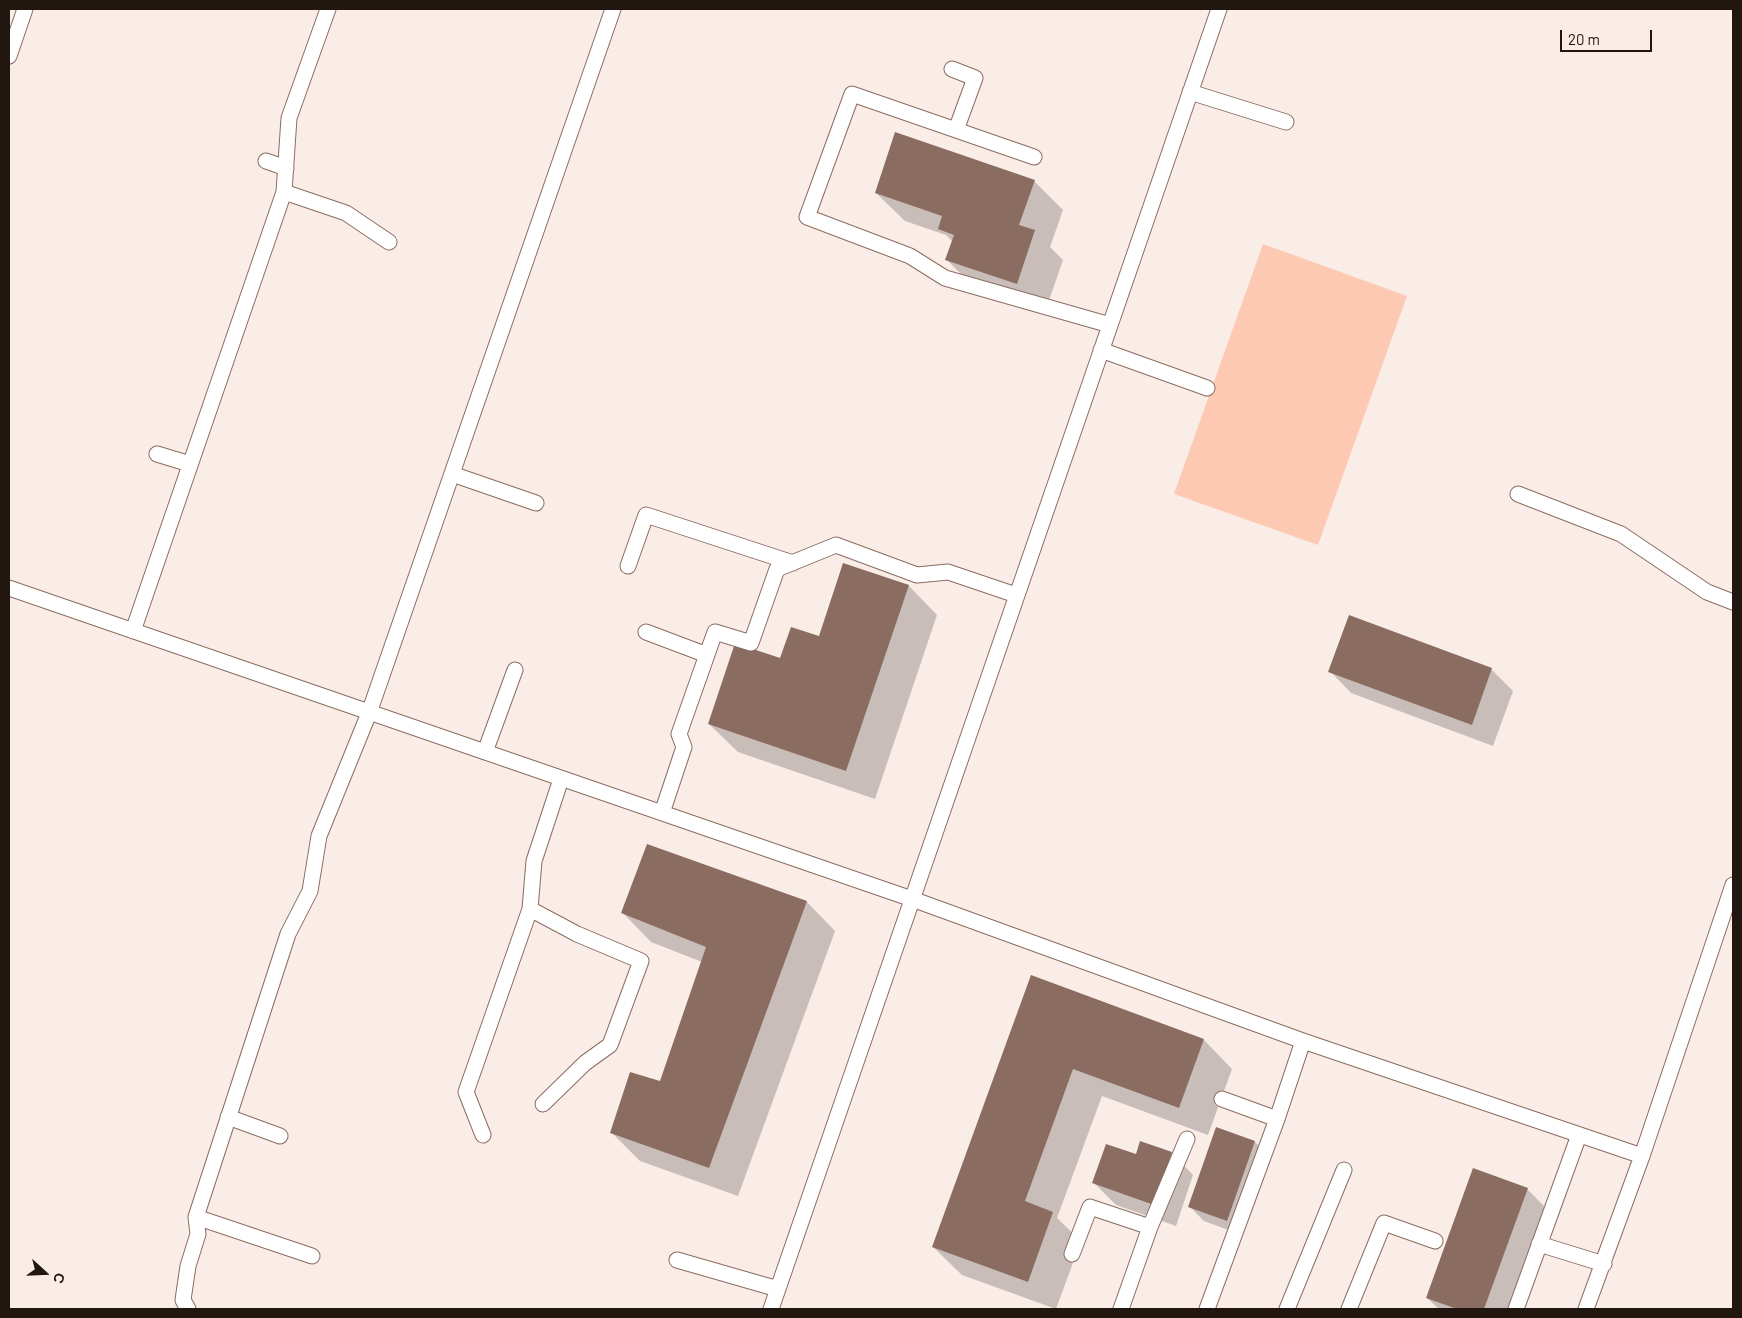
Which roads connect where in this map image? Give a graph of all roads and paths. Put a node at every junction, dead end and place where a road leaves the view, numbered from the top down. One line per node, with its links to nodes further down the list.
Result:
1 (26, 9): 5 (lane)
2 (328, 9): 12 (lane)
3 (613, 9): 20 (lane)
4 (1219, 9): 7 (lane)
5 (9, 53)
6 (952, 69): 9 (lane)
7 (1190, 92): 8 (lane); 15 (lane)
8 (1286, 122)
9 (956, 130): 10 (lane); 15 (lane)
10 (1034, 157)
11 (266, 161): 12 (lane)
12 (286, 168): 13 (lane)
13 (284, 192): 14 (lane); 19 (lane)
14 (390, 242)
15 (1110, 325): 16 (lane)
16 (1101, 350): 17 (lane); 26 (lane)
17 (1207, 388)
18 (156, 454): 19 (lane)
19 (190, 464): 28 (lane)
20 (452, 474): 22 (lane); 32 (lane)
21 (1518, 494): 27 (lane)
22 (536, 503)
23 (793, 563): 24 (lane); 26 (lane); 30 (lane)
24 (628, 566)
25 (9, 588): 28 (lane)
26 (1016, 595): 37 (lane)
27 (1733, 602)
28 (132, 631): 32 (lane)
29 (646, 632): 30 (lane)
30 (706, 654): 35 (lane)
31 (515, 670): 33 (lane)
32 (369, 713): 33 (lane); 42 (lane)
33 (485, 752): 34 (lane)
34 (561, 779): 35 (lane); 38 (lane)
35 (662, 813): 37 (lane)
36 (1733, 885): 48 (lane)
37 (912, 899): 39 (lane); 58 (lane)
38 (530, 909): 41 (lane); 44 (lane)
39 (1303, 1041): 43 (lane); 45 (lane)
40 (1222, 1099): 43 (lane)
41 (544, 1104)
42 (228, 1117): 46 (lane); 50 (lane)
43 (1277, 1119): 62 (lane)
44 (483, 1135)
45 (1579, 1135): 48 (lane); 53 (lane)
46 (280, 1136)
47 (1187, 1139): 51 (lane)
48 (1642, 1156): 57 (lane)
49 (1344, 1170): 63 (lane)
50 (196, 1218): 55 (lane); 59 (lane)
51 (1150, 1227): 54 (lane); 61 (lane)
52 (1435, 1241): 64 (lane)
53 (1538, 1244): 57 (lane); 65 (lane)
54 (1072, 1254)
55 (312, 1256)
56 (677, 1260): 58 (lane)
57 (1604, 1264): 66 (lane)
58 (778, 1289): 60 (lane)
59 (188, 1309)
60 (771, 1309)
61 (1121, 1309)
62 (1207, 1309)
63 (1287, 1309)
64 (1349, 1309)
65 (1516, 1309)
66 (1586, 1309)

